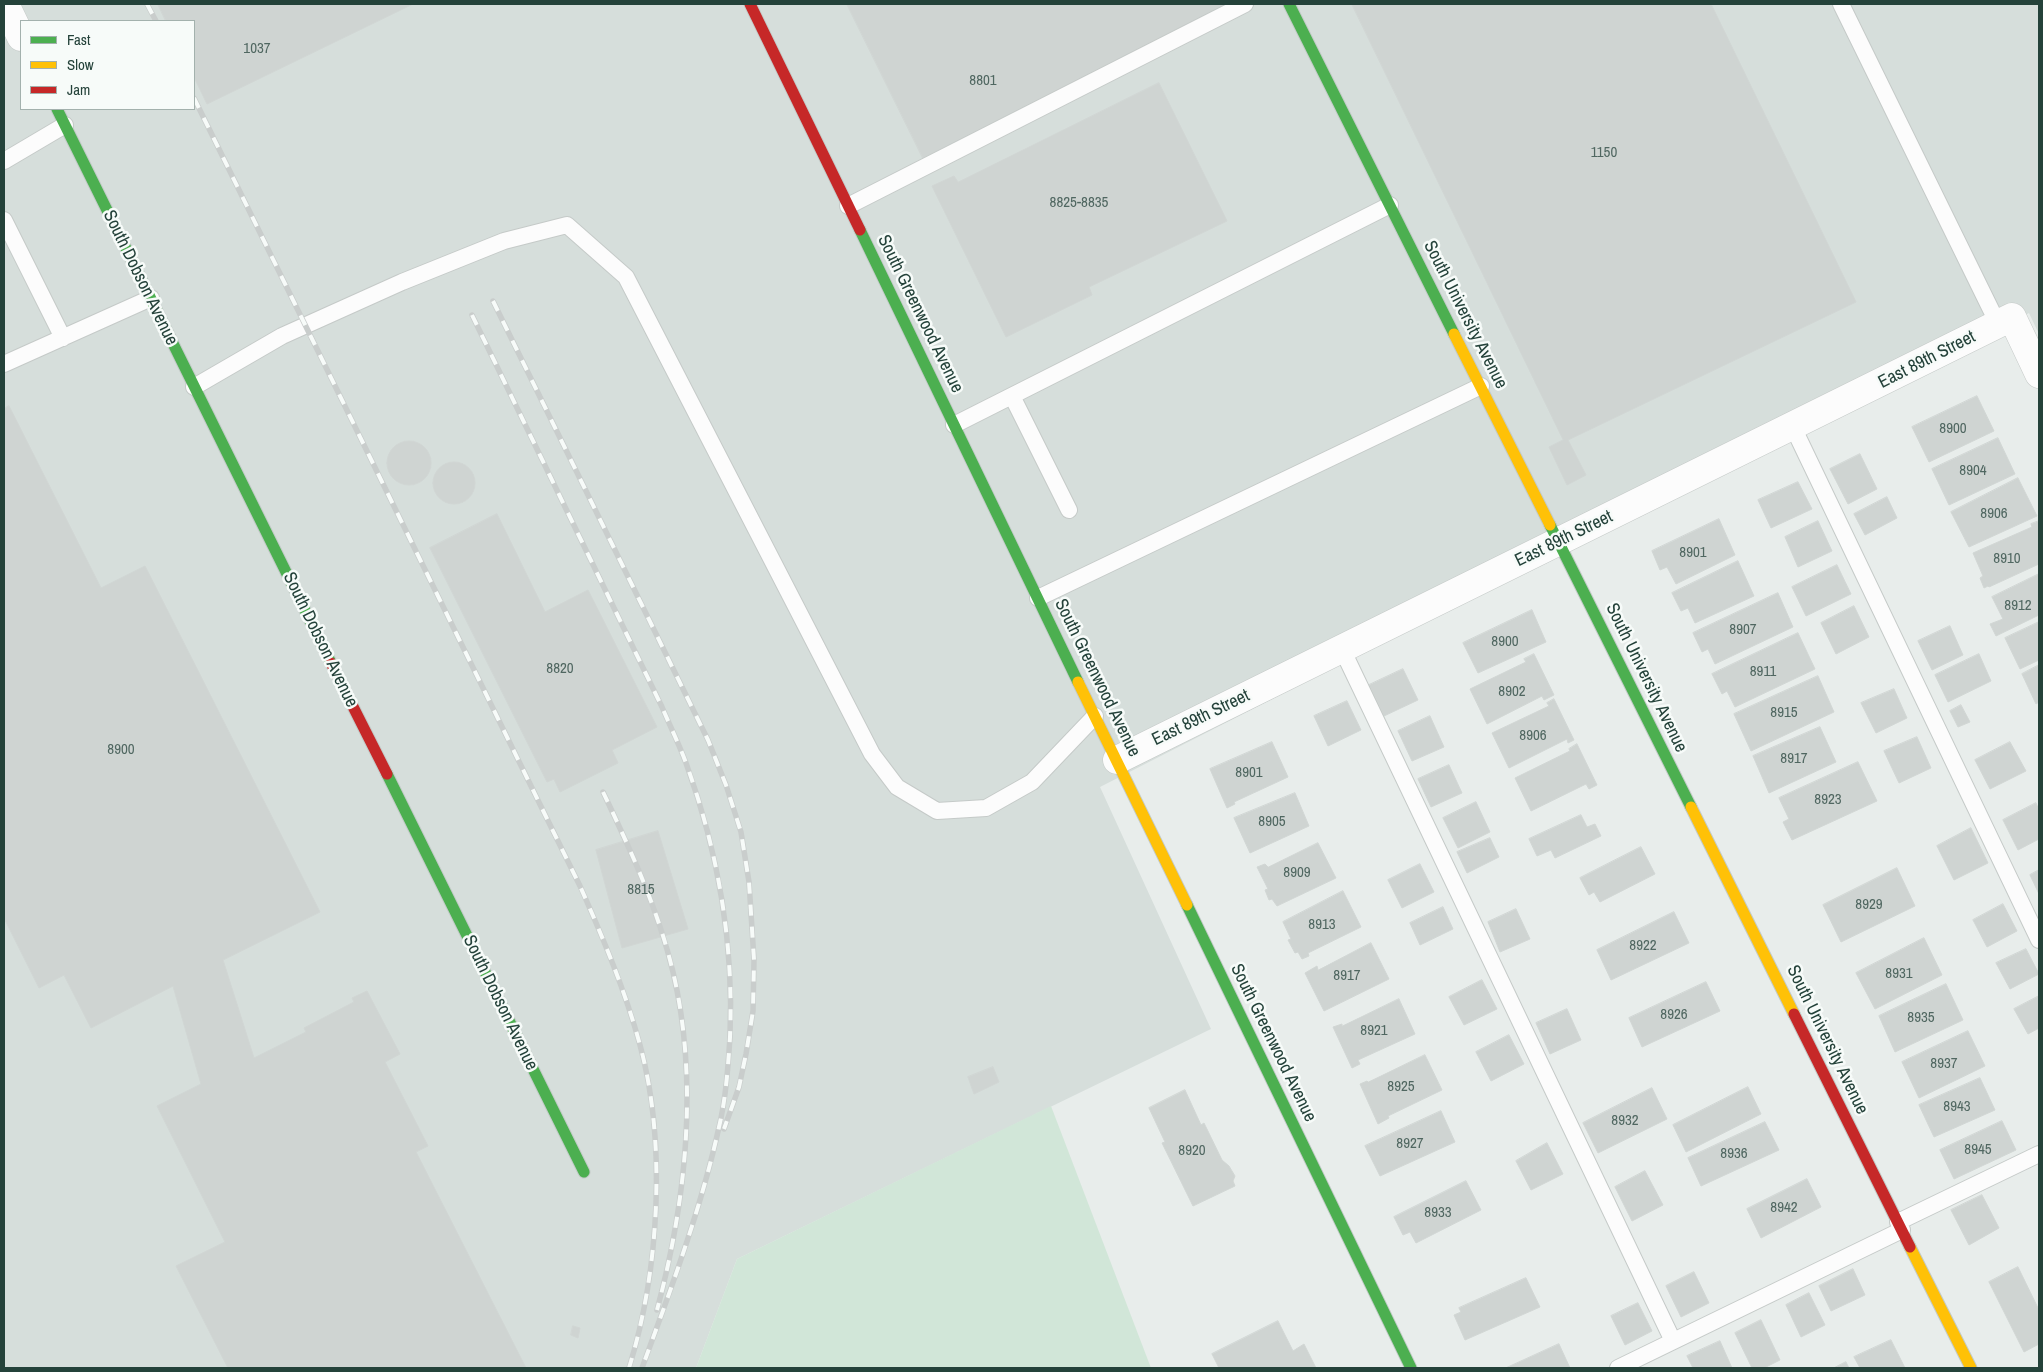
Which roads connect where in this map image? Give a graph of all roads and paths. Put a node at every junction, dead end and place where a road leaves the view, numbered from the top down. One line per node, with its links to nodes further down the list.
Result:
1 (5, 4): 6 (street)
2 (750, 4): 11 (street, South Greenwood Avenue)
3 (1245, 4): 11 (lane)
4 (1289, 4): 10 (street, South University Avenue)
5 (1841, 4): 14 (lane)
6 (20, 35)
7 (58, 110): 8 (street, South Dobson Avenue)
8 (65, 125): 9 (lane); 13 (street, South Dobson Avenue)
9 (4, 161)
10 (1390, 205): 18 (street, South University Avenue); 20 (lane)
11 (848, 206): 21 (street, South Greenwood Avenue)
12 (4, 220): 15 (lane)
13 (150, 298): 15 (lane); 19 (street, South Dobson Avenue)
14 (2005, 321): 17 (street); 22 (street, East 89th Street)
15 (63, 338): 16 (lane)
16 (4, 364)
17 (2039, 374)
18 (1481, 386): 24 (street, South University Avenue); 25 (lane)
19 (194, 387): 27 (lane); 31 (street, South Dobson Avenue)
20 (1012, 396): 21 (lane); 23 (lane)
21 (954, 425): 25 (street, South Greenwood Avenue)
22 (1793, 427): 24 (street, East 89th Street); 29 (lane)
23 (1069, 510)
24 (1559, 541): 26 (street, East 89th Street); 32 (street, South University Avenue)
25 (1038, 598): 27 (street, South Greenwood Avenue)
26 (1342, 649): 28 (street, East 89th Street); 33 (lane)
27 (1095, 716): 28 (street, South Greenwood Avenue)
28 (1117, 760): 34 (street, South Greenwood Avenue)
29 (2039, 940)
30 (2039, 1154): 32 (lane)
31 (584, 1172)
32 (1900, 1226): 33 (lane); 36 (street, South University Avenue)
33 (1673, 1341): 35 (lane)
34 (1411, 1368)
35 (1618, 1368)
36 (1971, 1368)

